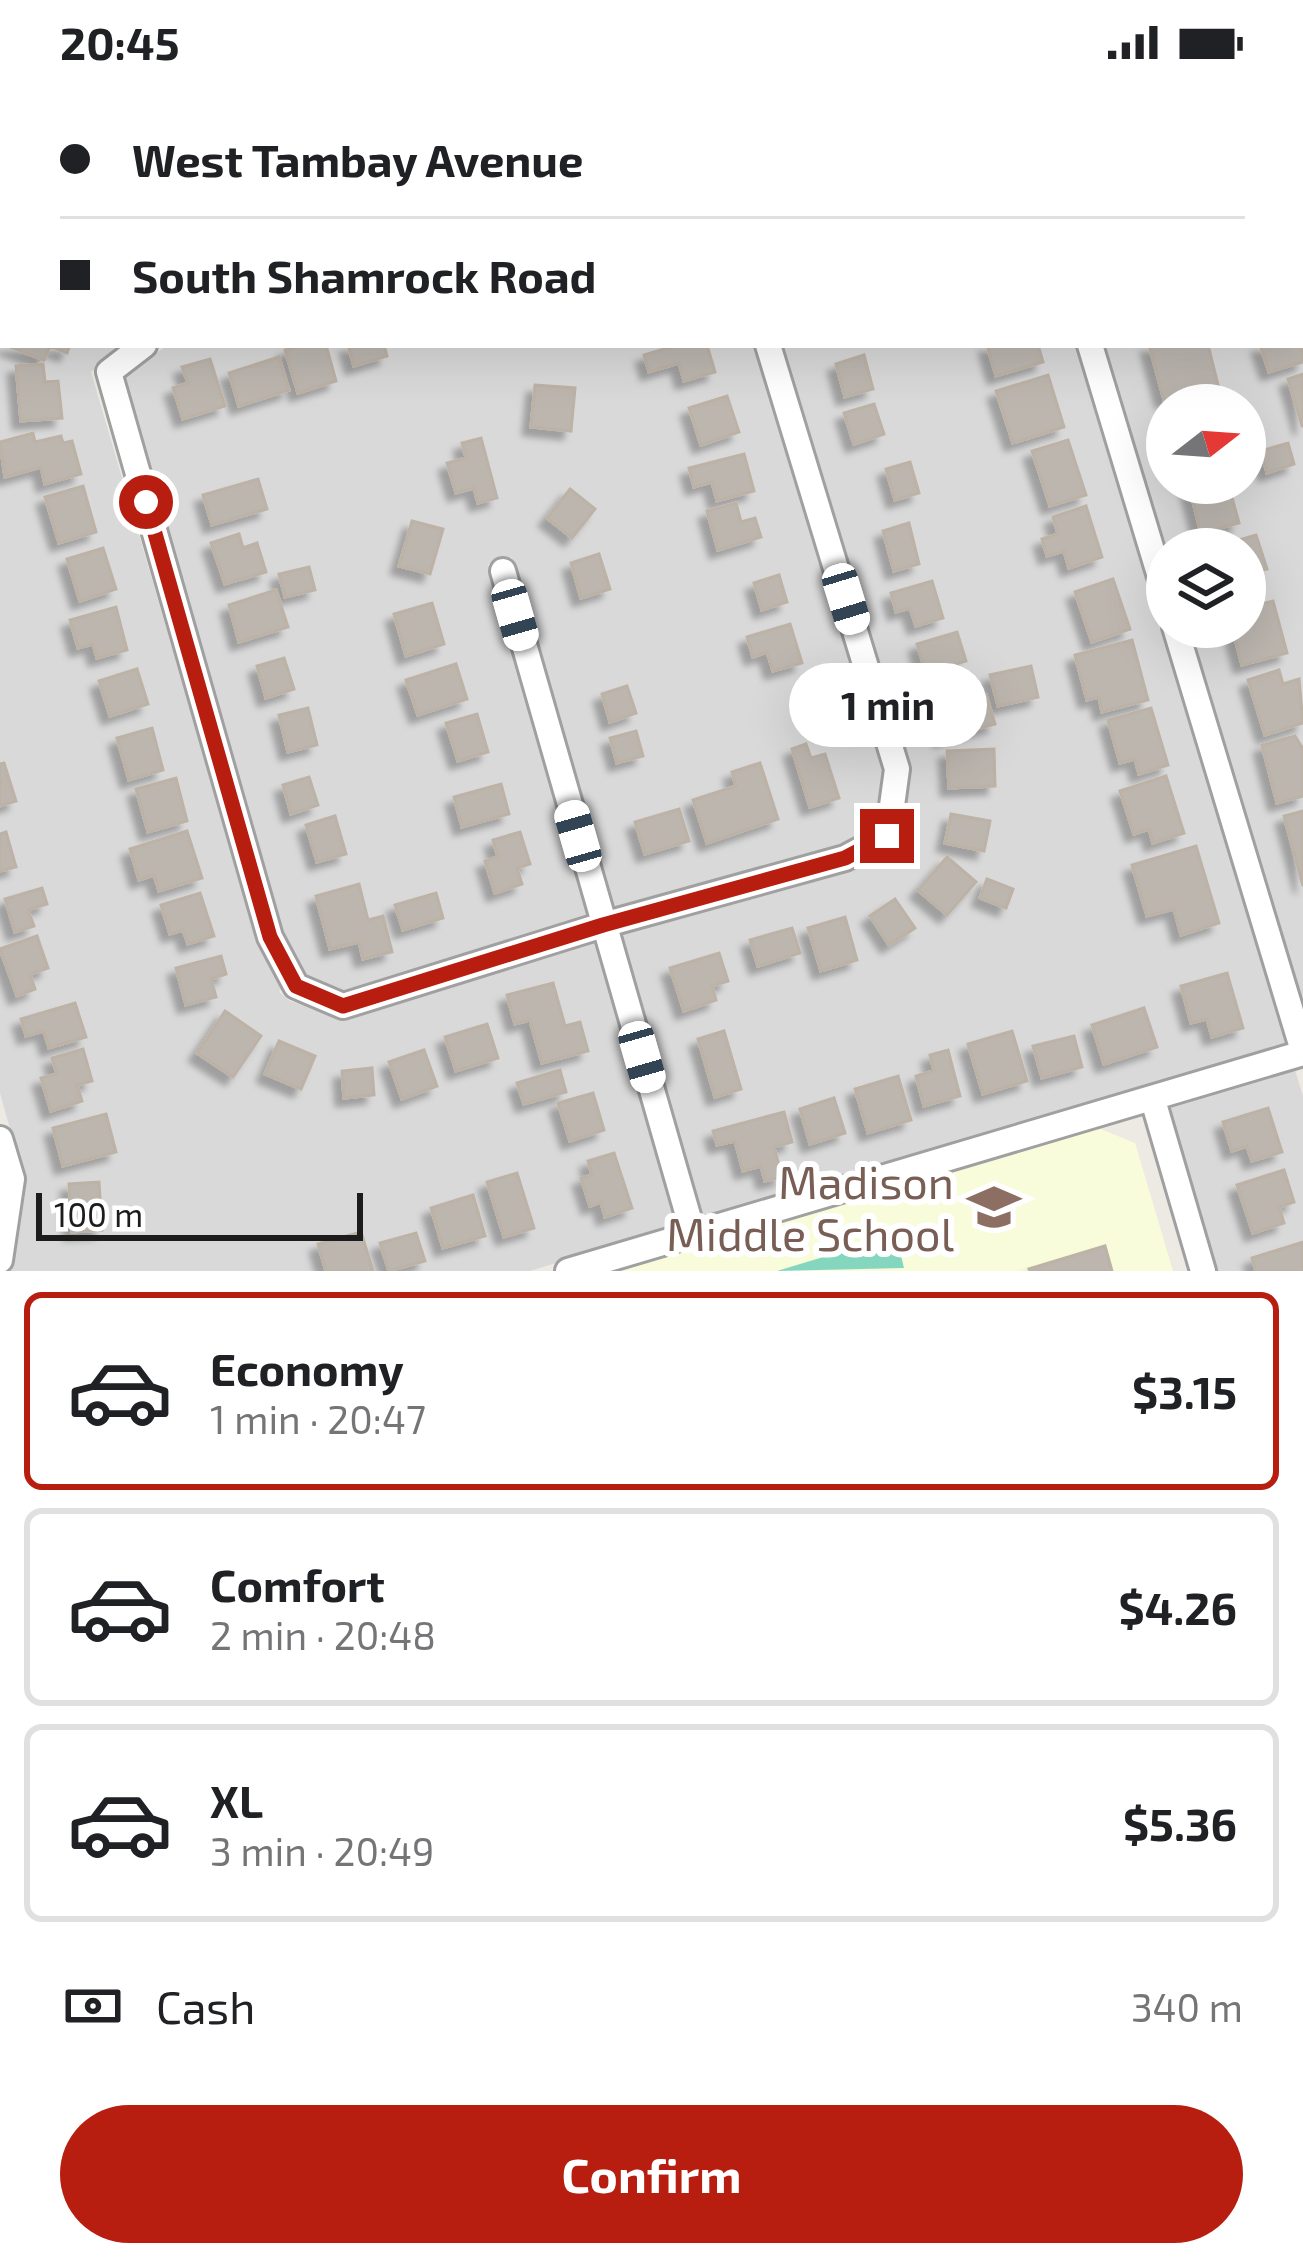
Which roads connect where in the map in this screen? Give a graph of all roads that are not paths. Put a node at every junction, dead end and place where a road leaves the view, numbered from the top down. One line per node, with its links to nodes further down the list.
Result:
1 (140, 348): 7 (street)
2 (769, 348): 7 (street)
3 (1091, 348): 4 (street)
4 (1146, 530)
5 (502, 571): 7 (street)
6 (1181, 648): 8 (street)
7 (603, 925): 11 (street)
8 (1303, 1052): 9 (street)
9 (1154, 1100): 11 (street); 14 (street)
10 (0, 1138): 12 (street)
11 (693, 1232): 13 (street)
12 (0, 1260)
13 (568, 1271)
14 (1203, 1271)

